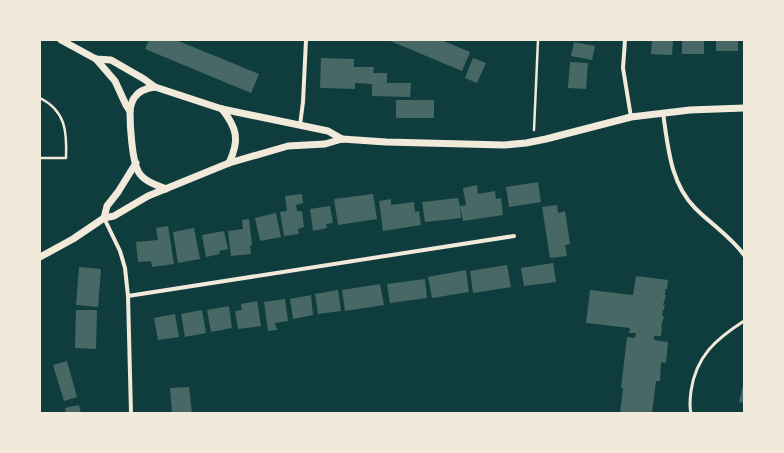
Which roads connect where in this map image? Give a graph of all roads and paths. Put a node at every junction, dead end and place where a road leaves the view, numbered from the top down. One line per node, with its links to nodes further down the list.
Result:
1 (61, 40): 5 (street)
2 (306, 40): 13 (street)
3 (538, 40): 14 (path)
4 (625, 40): 12 (street)
5 (96, 59): 6 (street); 10 (street)
6 (156, 87): 9 (street); 10 (street)
7 (40, 98): 16 (path)
8 (744, 108): 11 (street)
9 (222, 109): 13 (street); 18 (street)
10 (130, 111): 17 (street)
11 (663, 113): 12 (street); 22 (street)
12 (631, 117): 15 (street)
13 (300, 125): 15 (street)
14 (534, 130)
15 (342, 139): 18 (street)
16 (40, 158)
17 (136, 163): 19 (street); 20 (street)
18 (229, 163): 19 (street)
19 (166, 189): 20 (street)
20 (104, 218): 23 (street); 24 (street)
21 (514, 236): 24 (street)
22 (744, 254)
23 (40, 257)
24 (128, 296): 26 (street)
25 (744, 321): 27 (lane)
26 (131, 413)
27 (691, 413)

